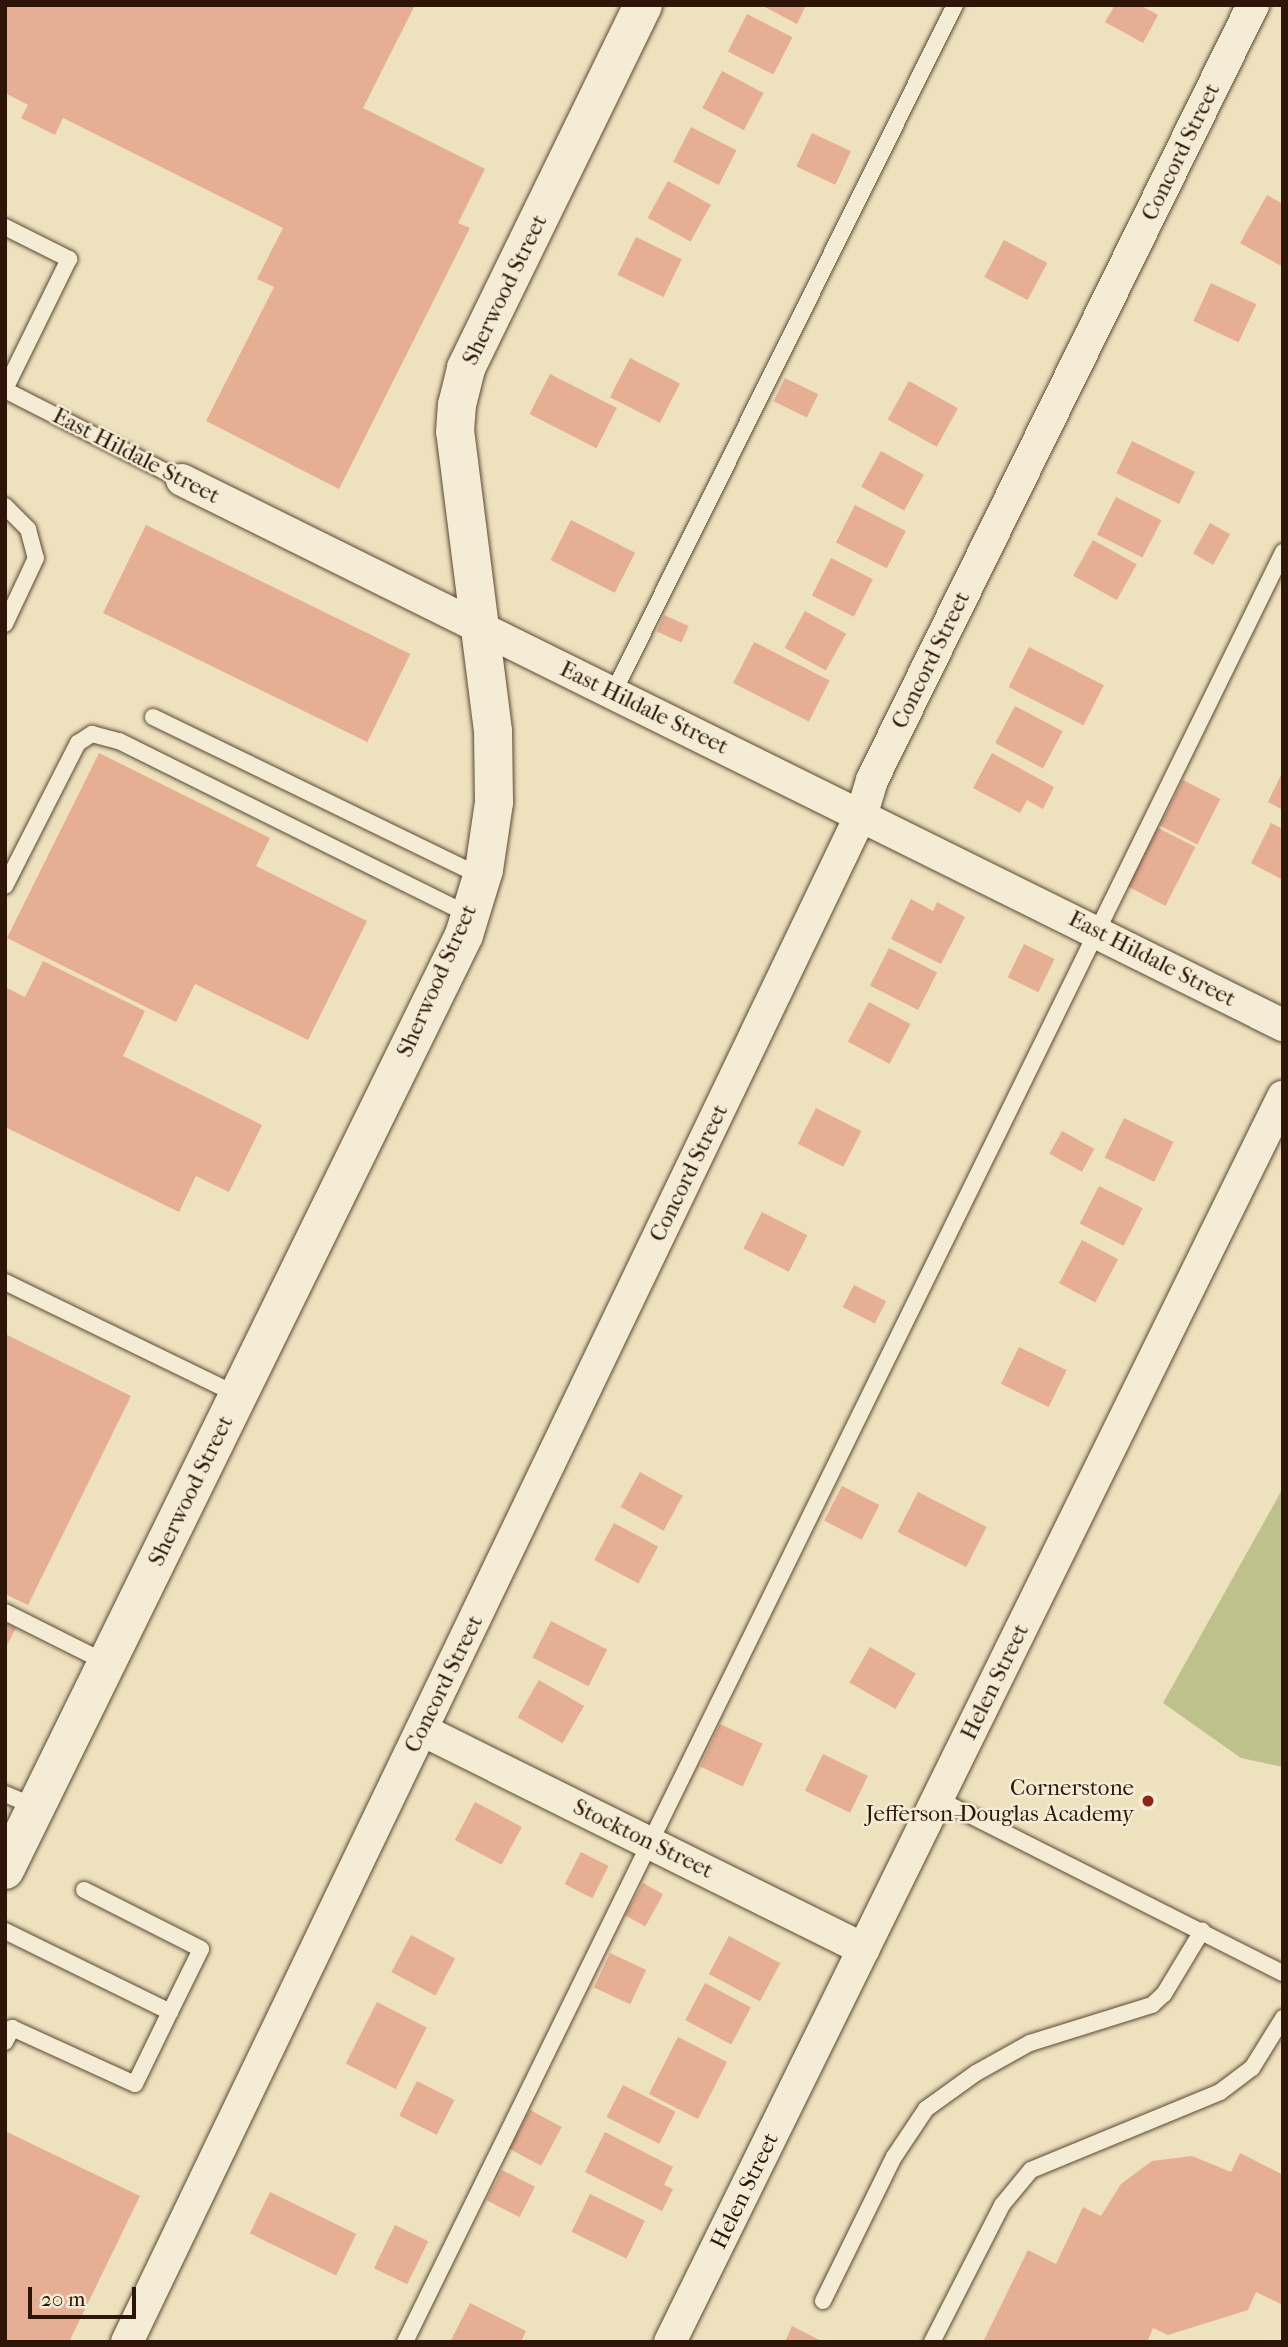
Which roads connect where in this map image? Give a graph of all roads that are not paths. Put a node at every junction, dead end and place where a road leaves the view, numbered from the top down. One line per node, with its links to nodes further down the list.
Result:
1 (643, 5): 10 (street, Sherwood Street)
2 (955, 5): 11 (lane)
3 (1253, 5): 13 (street, Concord Street)
4 (5, 227): 5 (lane)
5 (5, 389): 6 (lane, East Hildale Street)
6 (183, 480): 10 (street, East Hildale Street)
7 (5, 506): 9 (lane)
8 (1283, 552): 17 (lane)
9 (5, 624)
10 (480, 629): 11 (street, East Hildale Street); 14 (street, Sherwood Street)
11 (612, 693): 13 (street, East Hildale Street)
12 (153, 718): 14 (lane)
13 (862, 813): 17 (street, East Hildale Street); 24 (street, Concord Street)
14 (482, 877): 16 (street, Sherwood Street)
15 (5, 886): 16 (lane)
16 (470, 915): 21 (street, Sherwood Street)
17 (1098, 932): 18 (street, East Hildale Street); 27 (lane)
18 (1283, 1025)
19 (1283, 1097): 25 (street, Helen Street)
20 (5, 1282): 21 (lane)
21 (238, 1395): 23 (street, Sherwood Street)
22 (5, 1612): 23 (lane)
23 (107, 1663): 26 (street, Sherwood Street)
24 (422, 1730): 27 (street, Stockton Street); 38 (street, Concord Street)
25 (938, 1799): 31 (lane); 32 (street, Helen Street)
26 (21, 1800): 28 (street, Sherwood Street)
27 (648, 1841): 32 (street, Stockton Street); 39 (lane)
28 (5, 1870)
29 (84, 1890): 34 (lane)
30 (5, 1931): 34 (lane)
31 (1202, 1931): 33 (lane); 37 (lane)
32 (864, 1949): 40 (street, Helen Street)
33 (1283, 1973)
34 (170, 2011): 36 (lane)
35 (1283, 2018): 41 (lane)
36 (5, 2042)
37 (823, 2301)
38 (127, 2342)
39 (405, 2342)
40 (670, 2342)
41 (932, 2342)

